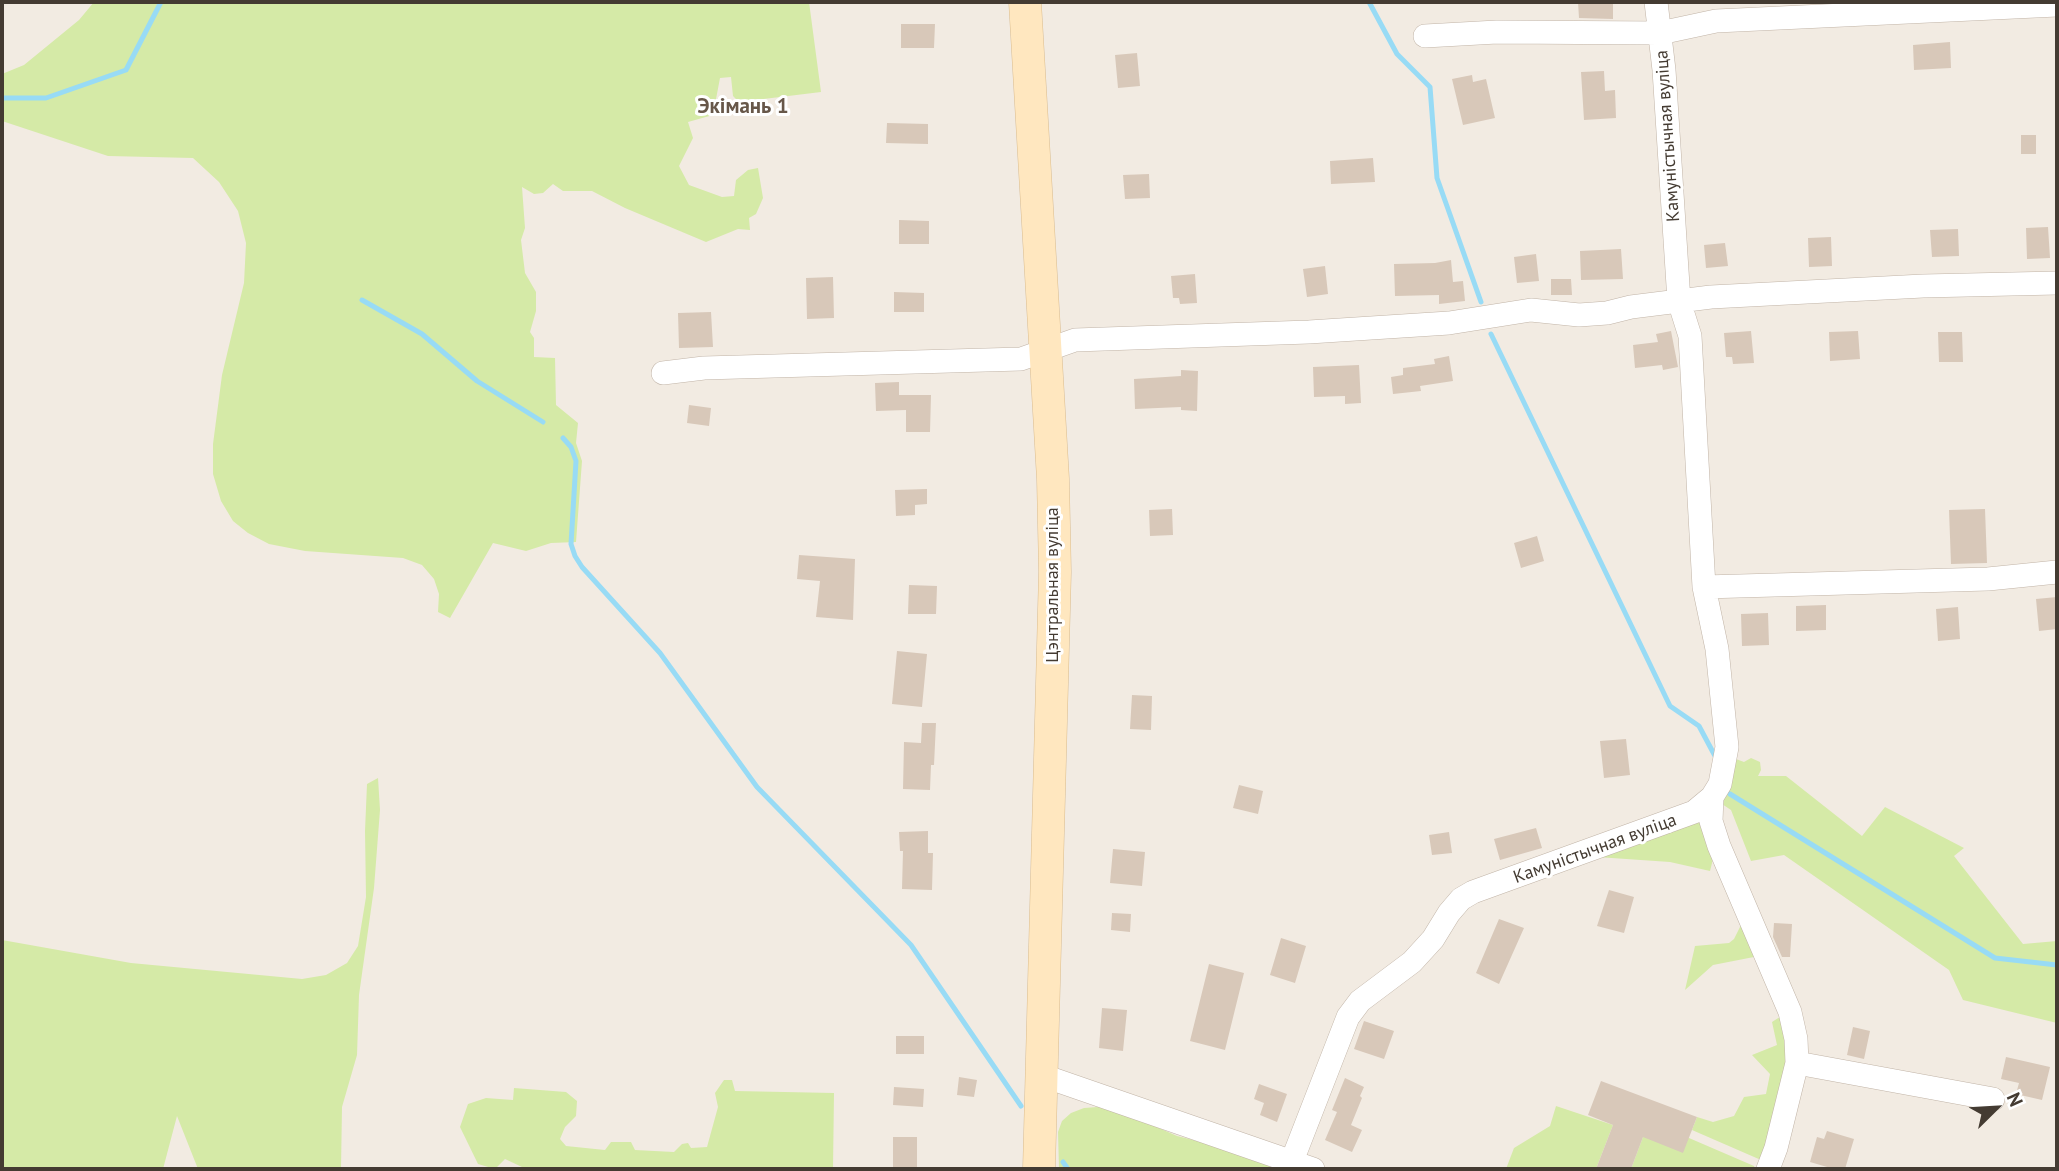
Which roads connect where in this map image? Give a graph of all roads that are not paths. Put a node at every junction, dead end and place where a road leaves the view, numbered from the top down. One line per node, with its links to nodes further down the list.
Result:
1 (1025, 2): 8 (main road, Цэнтральная вуліца)
2 (1656, 2): 4 (street)
3 (2057, 5): 4 (street, Камуністычная вуліца)
4 (1660, 33): 5 (street); 7 (street, Камуністычная вуліца)
5 (1425, 36)
6 (2057, 284): 7 (street)
7 (1679, 301): 8 (street); 11 (street, Камуністычная вуліца)
8 (1046, 350): 9 (street); 14 (main road, Цэнтральная вуліца)
9 (663, 373)
10 (2057, 572): 11 (street)
11 (1703, 587): 12 (street, Камуністычная вуліца)
12 (1712, 797): 13 (street); 16 (street, Камуністычная вуліца)
13 (1797, 1063): 15 (street); 18 (street)
14 (1041, 1075): 16 (street, Камуністычная вуліца); 17 (main road, Цэнтральная вуліца)
15 (1993, 1099)
16 (1303, 1165)
17 (1039, 1169)
18 (1768, 1169)

